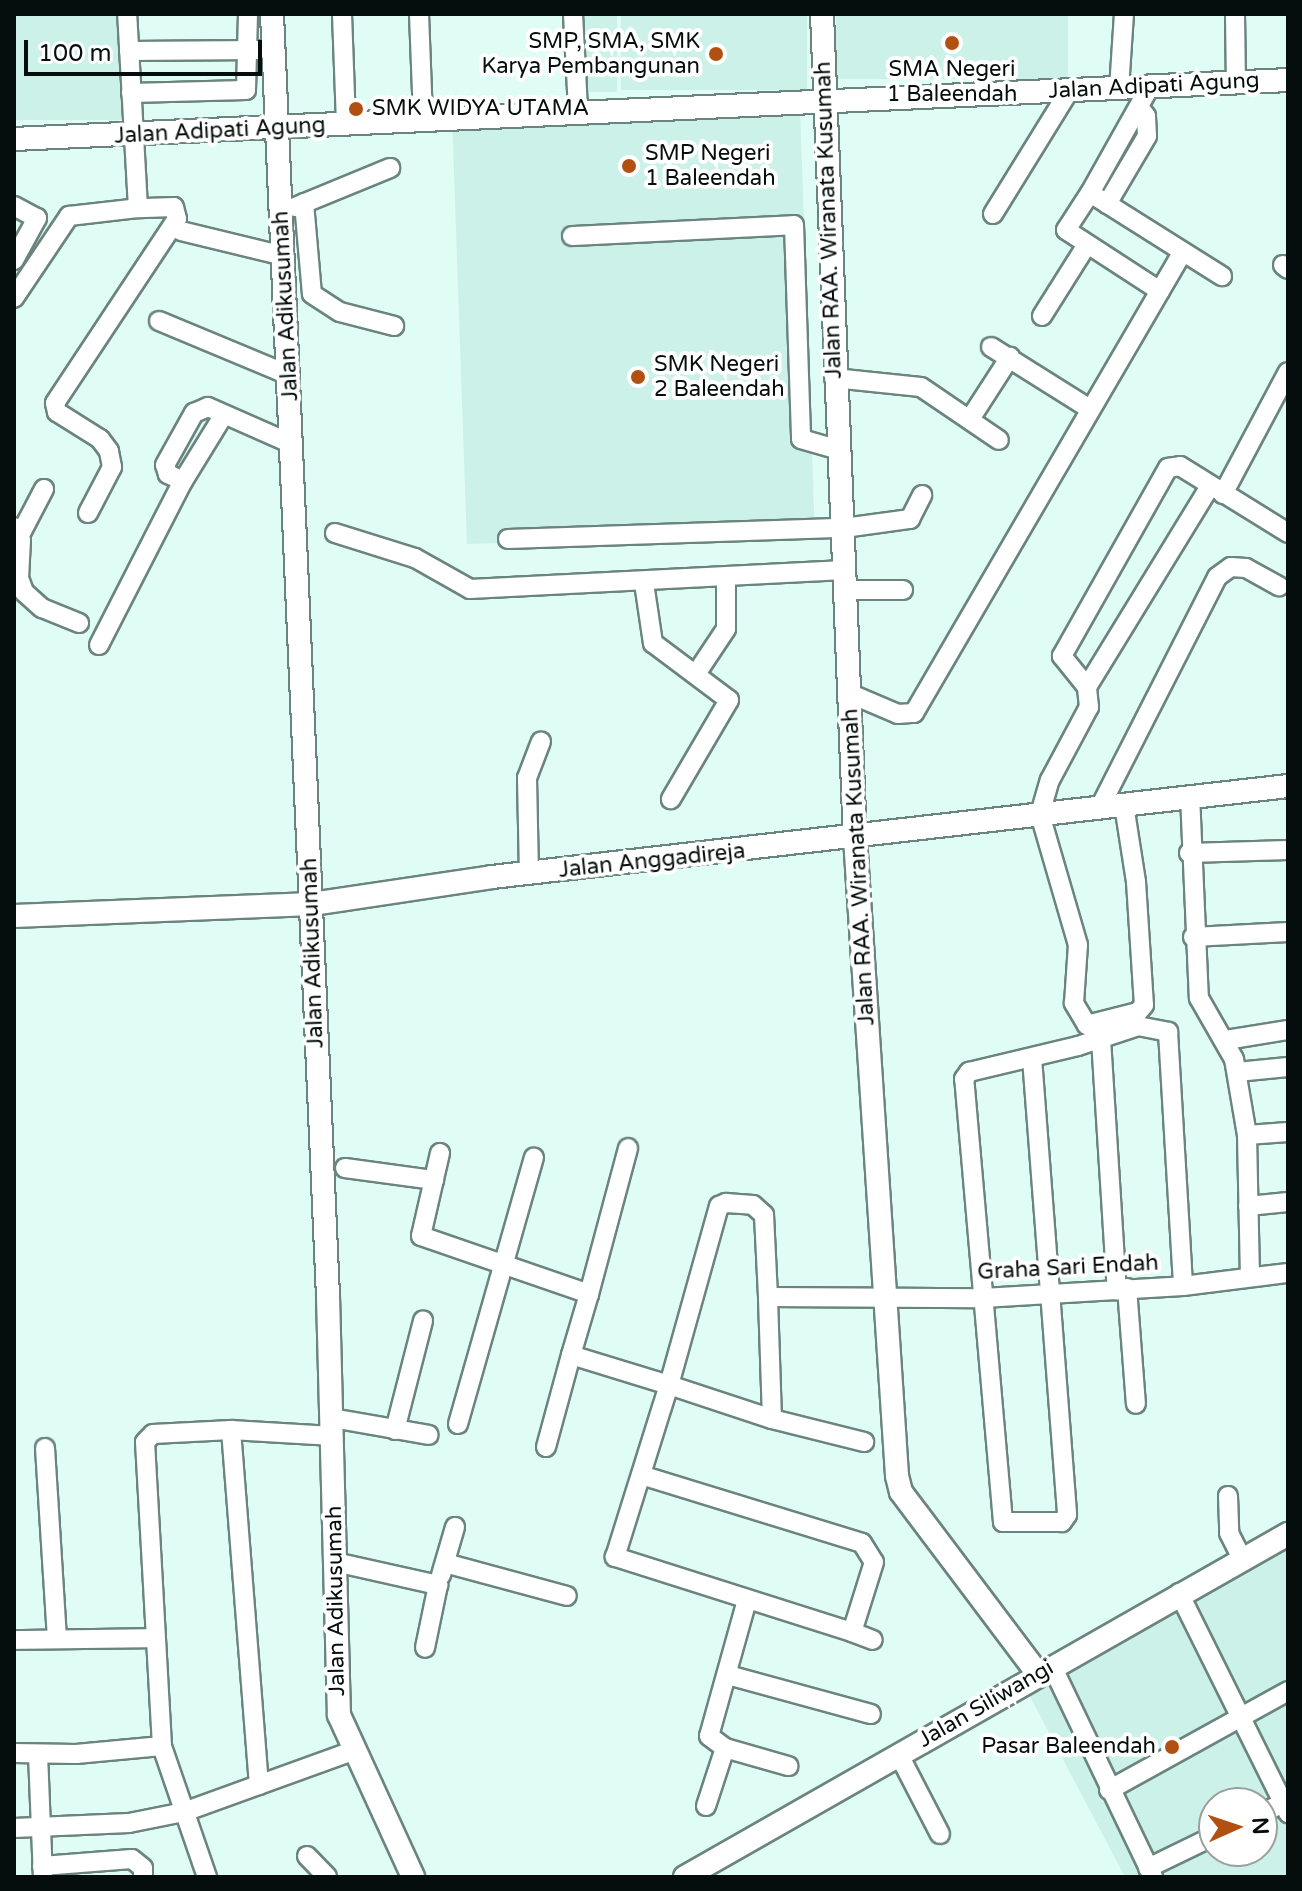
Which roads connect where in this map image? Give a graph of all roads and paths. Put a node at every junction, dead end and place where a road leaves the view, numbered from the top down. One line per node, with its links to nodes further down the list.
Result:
1 (127, 14): 12 (street)
2 (248, 14): 10 (street)
3 (272, 14): 11 (main road, Jalan Adikusumah)
4 (342, 14): 22 (street)
5 (419, 14): 21 (street)
6 (573, 14): 20 (street)
7 (822, 14): 19 (main road, Jalan RAA. Wiranata Kusumah)
8 (1124, 14): 15 (street)
9 (1235, 14): 14 (street)
10 (249, 50): 11 (street); 12 (street); 17 (street)
11 (274, 50): 23 (main road, Jalan Adikusumah)
12 (129, 51): 17 (street)
13 (1288, 80): 14 (main road, Jalan Adipati Agung)
14 (1236, 83): 18 (main road, Jalan Adipati Agung)
15 (1119, 89): 16 (main road, Jalan Adipati Agung); 18 (main road, Jalan Adipati Agung)
16 (1069, 91): 19 (main road, Jalan Adipati Agung); 33 (street)
17 (131, 93): 24 (street)
18 (1144, 98): 27 (street); 29 (street)
19 (825, 99): 20 (main road, Jalan Adipati Agung); 52 (main road, Jalan RAA. Wiranata Kusumah)
20 (578, 111): 21 (main road, Jalan Adipati Agung)
21 (423, 120): 22 (main road, Jalan Adipati Agung)
22 (346, 125): 23 (main road, Jalan Adipati Agung)
23 (278, 130): 24 (main road, Jalan Adipati Agung); 32 (main road, Jalan Adikusumah)
24 (132, 135): 25 (main road, Jalan Adipati Agung); 31 (street)
25 (14, 139)
26 (390, 168): 28 (street)
27 (1090, 193): 29 (street); 36 (street)
28 (304, 203): 32 (street); 43 (street)
29 (1107, 204): 37 (street)
30 (14, 206): 39 (street)
31 (138, 208): 42 (street); 63 (street)
32 (282, 213): 38 (main road, Jalan Adikusumah)
33 (993, 214)
34 (181, 231): 38 (street)
35 (572, 236): 58 (street)
36 (1086, 246): 41 (street); 45 (street)
37 (1182, 253): 40 (street); 41 (street)
38 (284, 256): 44 (main road, Jalan Adikusumah)
39 (14, 260)
40 (1222, 276)
41 (1160, 291): 53 (street)
42 (16, 292)
43 (312, 294): 44 (street); 47 (street)
44 (286, 301): 51 (main road, Jalan Adikusumah)
45 (1042, 316)
46 (159, 321): 51 (street)
47 (394, 326)
48 (991, 347): 49 (street)
49 (1010, 357): 53 (street); 55 (street)
50 (1288, 372): 61 (street)
51 (289, 375): 57 (main road, Jalan Adikusumah)
52 (834, 378): 55 (street); 58 (main road, Jalan RAA. Wiranata Kusumah)
53 (1090, 409): 78 (street)
54 (223, 416): 57 (street); 59 (street); 59 (street)
55 (970, 419): 56 (street)
56 (999, 440)
57 (292, 444): 90 (main road, Jalan Adikusumah)
58 (839, 450): 64 (main road, Jalan RAA. Wiranata Kusumah)
59 (183, 481): 75 (street)
60 (44, 489): 65 (street)
61 (1216, 490): 67 (street); 77 (street); 77 (street)
62 (922, 495): 64 (street)
63 (88, 513)
64 (844, 528): 68 (street); 70 (main road, Jalan RAA. Wiranata Kusumah)
65 (17, 531): 74 (street)
66 (335, 533): 71 (street)
67 (1288, 533)
68 (508, 539)
69 (726, 578): 70 (street); 71 (street); 76 (street)
70 (846, 580): 73 (street); 78 (main road, Jalan RAA. Wiranata Kusumah)
71 (644, 583): 76 (street)
72 (1279, 586): 84 (street)
73 (903, 590)
74 (79, 623)
75 (99, 645)
76 (696, 674): 82 (street)
77 (1087, 692): 85 (street)
78 (851, 694): 86 (main road, Jalan RAA. Wiranata Kusumah)
79 (541, 742): 89 (street)
80 (1288, 786): 81 (main road, Jalan Anggadireja)
81 (1190, 795): 83 (main road, Jalan Anggadireja); 88 (street)
82 (671, 799)
83 (1124, 805): 84 (main road, Jalan Anggadireja); 85 (street)
84 (1100, 807): 85 (main road, Jalan Anggadireja)
85 (1040, 814): 86 (main road, Jalan Anggadireja)
86 (855, 838): 89 (main road, Jalan Anggadireja); 118 (main road, Jalan RAA. Wiranata Kusumah)
87 (1288, 850): 88 (street)
88 (1189, 853): 93 (street)
89 (529, 874): 90 (main road, Jalan Anggadireja)
90 (312, 904): 91 (main road, Jalan Anggadireja); 125 (main road, Jalan Adikusumah)
91 (14, 916)
92 (1288, 932): 93 (street)
93 (1193, 937): 96 (street)
94 (1288, 1030): 96 (street)
95 (1101, 1039): 97 (street); 112 (street); 113 (street)
96 (1226, 1040): 99 (street)
97 (1032, 1058): 115 (street); 117 (street)
98 (1288, 1067): 99 (street)
99 (1237, 1072): 101 (street)
100 (1288, 1132): 101 (street)
101 (1247, 1135): 108 (street)
102 (628, 1148): 114 (street)
103 (440, 1153): 106 (street)
104 (534, 1158): 109 (street)
105 (345, 1168): 106 (street)
106 (434, 1180): 109 (street)
107 (1288, 1202): 108 (street)
108 (1248, 1206): 111 (street)
109 (501, 1264): 114 (street); 124 (street)
110 (1288, 1273): 111 (street, Graha Sari Endah)
111 (1250, 1276): 112 (street, Graha Sari Endah)
112 (1183, 1286): 113 (street, Graha Sari Endah)
113 (1122, 1289): 115 (street, Graha Sari Endah); 122 (street)
114 (589, 1294): 120 (street)
115 (1052, 1294): 117 (street, Graha Sari Endah); 117 (street)
116 (768, 1297): 118 (street, Graha Sari Endah); 121 (street); 123 (street)
117 (983, 1298): 118 (street, Graha Sari Endah)
118 (888, 1299): 149 (main road, Jalan RAA. Wiranata Kusumah)
119 (423, 1321): 127 (street)
120 (571, 1355): 121 (street); 130 (street)
121 (669, 1385): 123 (street); 132 (street)
122 (1136, 1404)
123 (772, 1419): 129 (street)
124 (458, 1424)
125 (332, 1427): 126 (street); 127 (street); 137 (main road, Jalan Adikusumah)
126 (231, 1430): 145 (street); 161 (street)
127 (395, 1430): 128 (street)
128 (429, 1435)
129 (864, 1442)
130 (546, 1447)
131 (45, 1448): 144 (street)
132 (641, 1475): 142 (street); 143 (street)
133 (1228, 1496): 136 (street)
134 (455, 1527): 138 (street)
135 (1288, 1534): 136 (main road, Jalan Siliwangi)
136 (1242, 1559): 140 (main road, Jalan Siliwangi)
137 (335, 1562): 139 (street); 156 (main road, Jalan Adikusumah)
138 (445, 1563): 139 (street); 141 (street)
139 (438, 1585): 148 (street)
140 (1179, 1593): 149 (main road, Jalan Siliwangi); 153 (street)
141 (567, 1596)
142 (747, 1600): 143 (street); 150 (street)
143 (852, 1632): 147 (street)
144 (57, 1638): 145 (street); 146 (street)
145 (155, 1638): 154 (street)
146 (14, 1640)
147 (873, 1640)
148 (425, 1648)
149 (1045, 1670): 159 (main road, Jalan Siliwangi); 162 (street)
150 (728, 1675): 152 (street); 155 (street)
151 (1288, 1691): 153 (street)
152 (871, 1714)
153 (1239, 1717): 162 (street); 164 (street)
154 (162, 1746): 158 (street); 165 (street)
155 (725, 1748): 160 (street); 163 (street)
156 (355, 1750): 161 (street); 176 (main road, Jalan Adikusumah)
157 (14, 1753): 158 (street)
158 (38, 1754): 167 (street)
159 (899, 1755): 168 (street); 177 (main road, Jalan Siliwangi)
160 (788, 1766)
161 (259, 1785): 165 (street)
162 (1109, 1790): 172 (street)
163 (706, 1806)
164 (1286, 1806)
165 (184, 1812): 167 (street); 174 (street)
166 (14, 1828): 167 (street)
167 (41, 1829): 171 (street)
168 (940, 1834)
169 (1198, 1845): 172 (street)
170 (307, 1856): 175 (street)
171 (42, 1871): 173 (street)
172 (1150, 1872)
173 (143, 1877)
174 (207, 1877)
175 (327, 1877)
176 (413, 1877)
177 (685, 1877)

